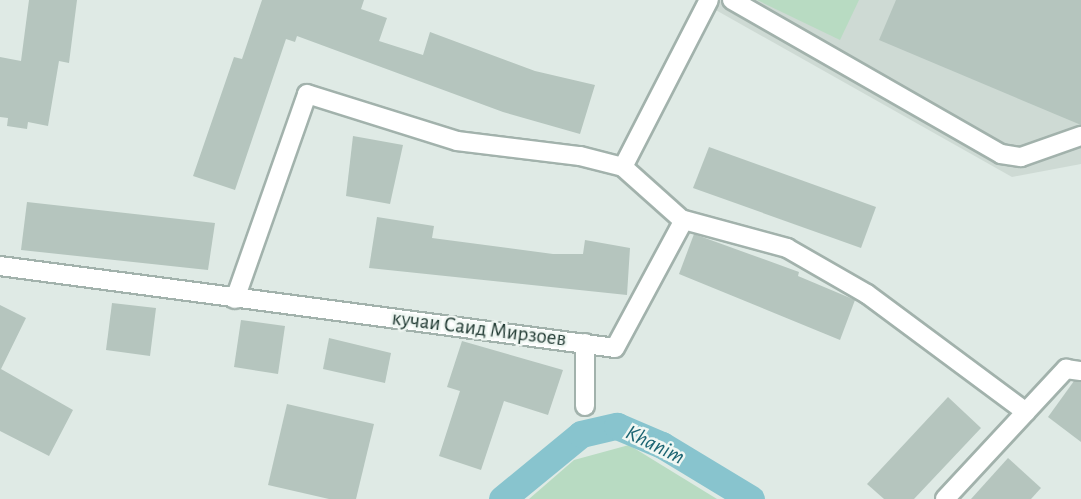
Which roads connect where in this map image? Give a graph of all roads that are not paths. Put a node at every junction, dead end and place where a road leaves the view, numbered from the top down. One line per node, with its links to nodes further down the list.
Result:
1 (709, 0): 4 (street)
2 (732, 0): 3 (street)
3 (1081, 136)
4 (623, 167): 5 (street); 7 (street)
5 (680, 218)
6 (0, 266): 7 (street, кучаи Саид Мирзоев)
7 (235, 299): 8 (street, кучаи Саид Мирзоев)
8 (585, 343): 10 (street); 11 (street, кучаи Саид Мирзоев)
9 (1081, 371): 11 (street)
10 (585, 406)
11 (1026, 412): 12 (street)
12 (945, 499)

